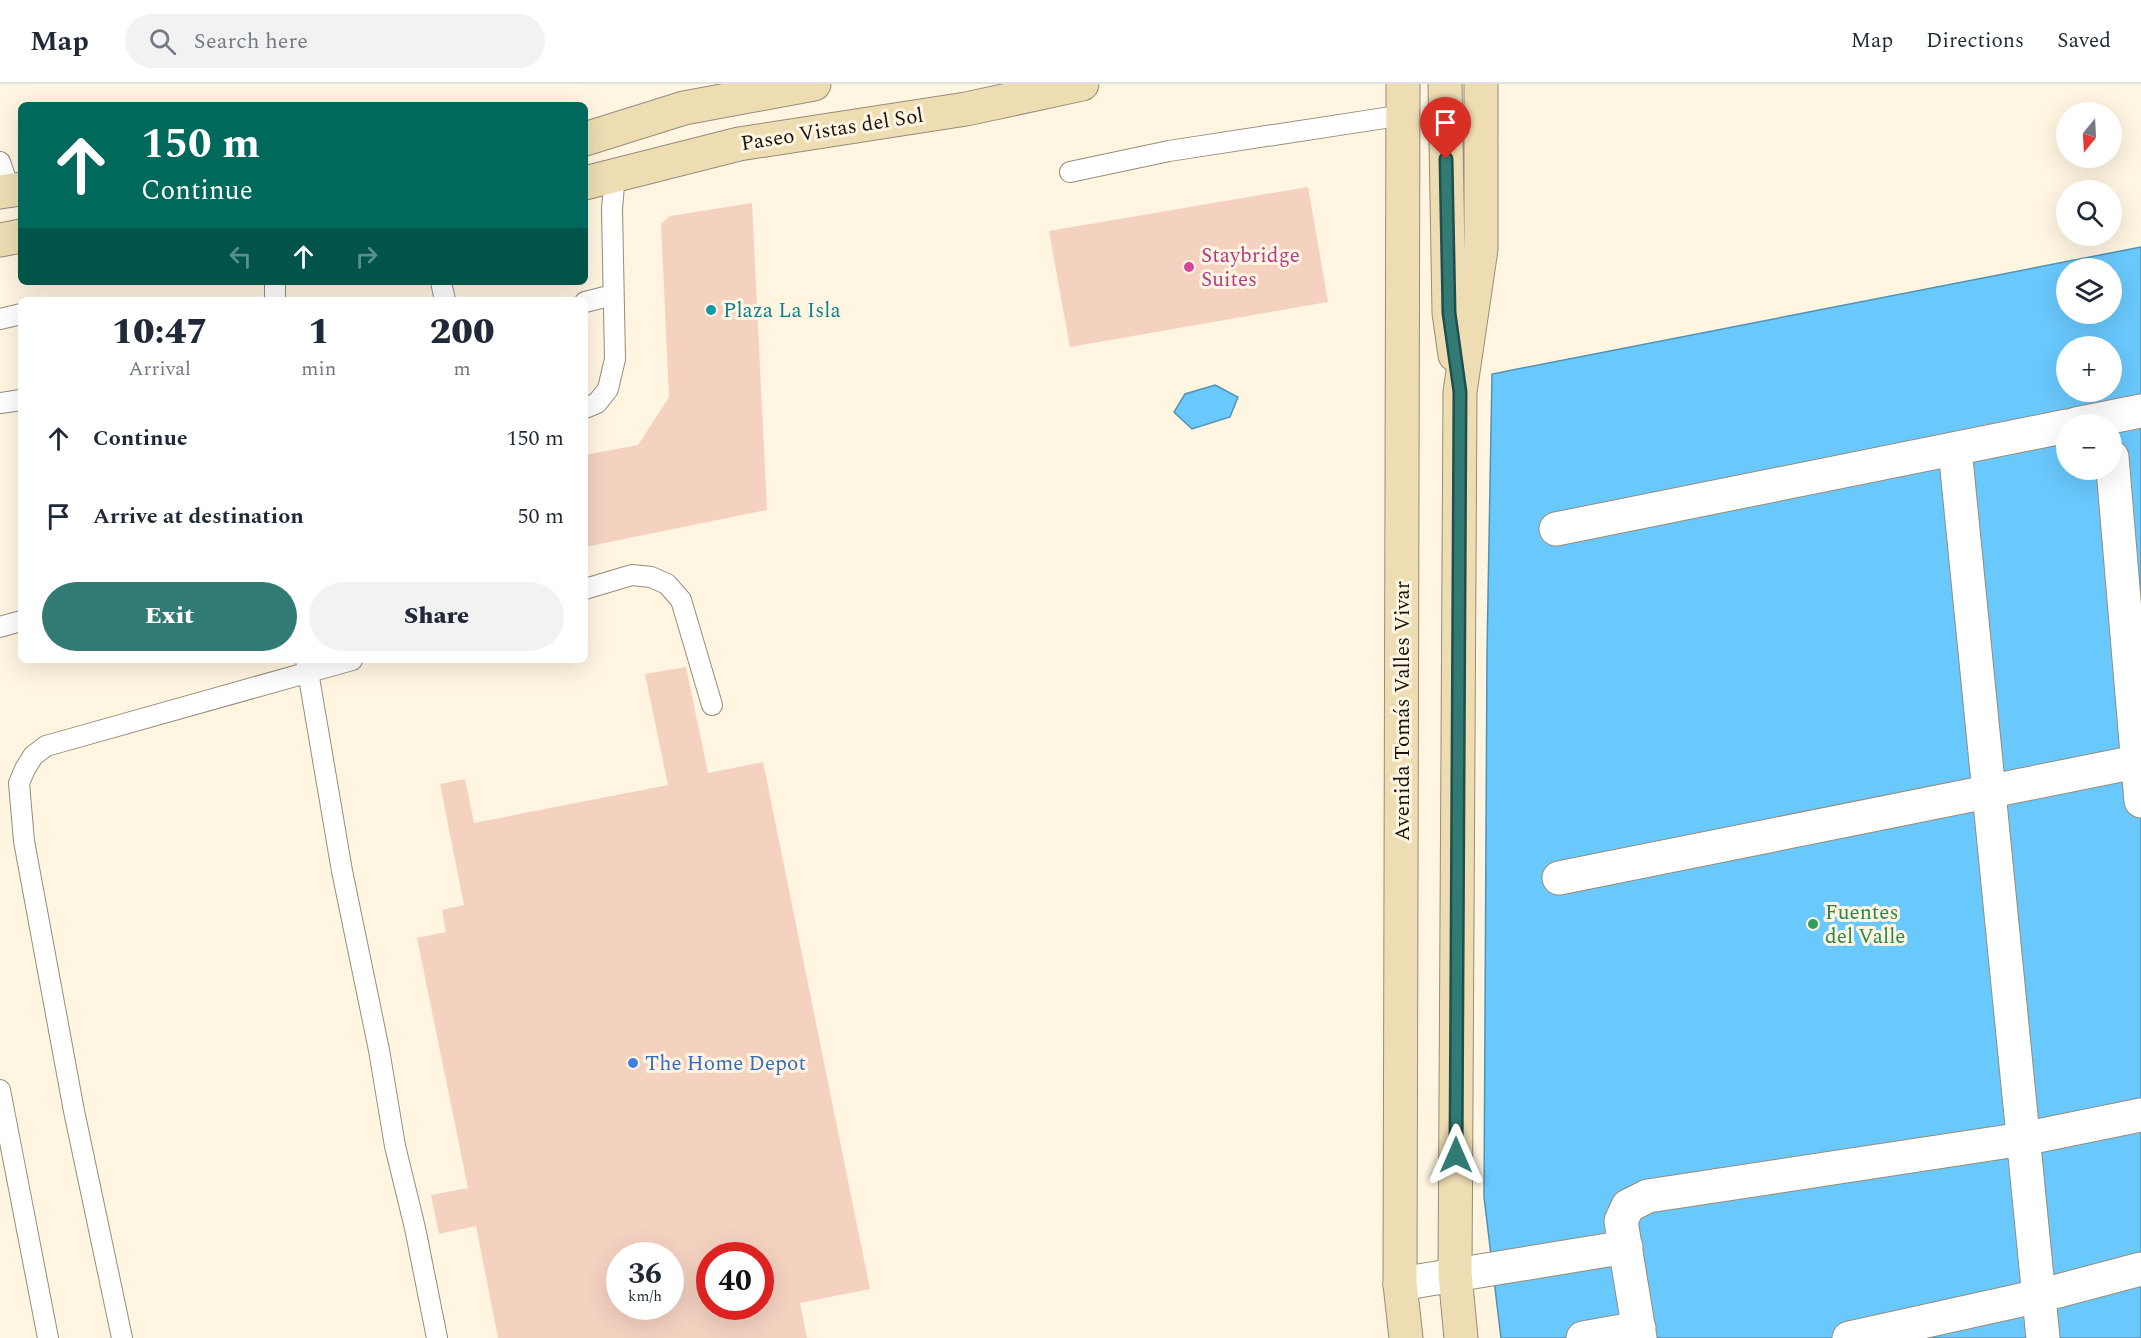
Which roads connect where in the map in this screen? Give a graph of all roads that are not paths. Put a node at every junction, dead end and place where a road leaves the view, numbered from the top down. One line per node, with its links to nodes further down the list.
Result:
1 (814, 84): 7 (street)
2 (1445, 84): 16 (street)
3 (1481, 84): 16 (street)
4 (1068, 85): 5 (street, Paseo Vistas del Sol)
5 (963, 96): 9 (street, Paseo Vistas del Sol)
6 (1404, 100): 8 (lane); 42 (street, Avenida Tomás Valles Vivar)
7 (588, 138)
8 (1070, 172)
9 (600, 178): 12 (lane)
10 (18, 237): 11 (street)
11 (0, 240)
12 (613, 295): 13 (lane); 19 (lane)
13 (588, 301)
14 (18, 315): 15 (lane)
15 (0, 319)
16 (1460, 392): 41 (street)
17 (18, 400): 18 (lane)
18 (0, 403)
19 (588, 407)
20 (2141, 411): 21 (street)
21 (2122, 417)
22 (2056, 428): 23 (street)
23 (1955, 449): 25 (street); 33 (street)
24 (2114, 480): 32 (street)
25 (1556, 529)
26 (588, 588): 31 (lane)
27 (18, 622): 28 (lane)
28 (0, 627)
29 (333, 663): 30 (lane)
30 (307, 667): 46 (lane); 47 (lane)
31 (712, 705)
32 (2139, 762): 33 (street); 34 (street)
33 (1989, 792): 35 (street); 38 (street)
34 (2141, 801)
35 (1559, 878)
36 (0, 1090): 45 (lane)
37 (2141, 1115): 38 (street)
38 (2024, 1139): 39 (street); 43 (street)
39 (1626, 1247): 41 (street); 44 (street)
40 (2141, 1269): 43 (street)
41 (1455, 1274): 42 (street); 49 (street)
42 (1400, 1284): 48 (street, Avenida Tomás Valles Vivar)
43 (2039, 1296): 51 (street); 52 (street)
44 (1640, 1333): 50 (street)
45 (48, 1338)
46 (122, 1338)
47 (437, 1338)
48 (1406, 1338)
49 (1461, 1338)
50 (1583, 1338)
51 (1849, 1338)
52 (2043, 1338)

